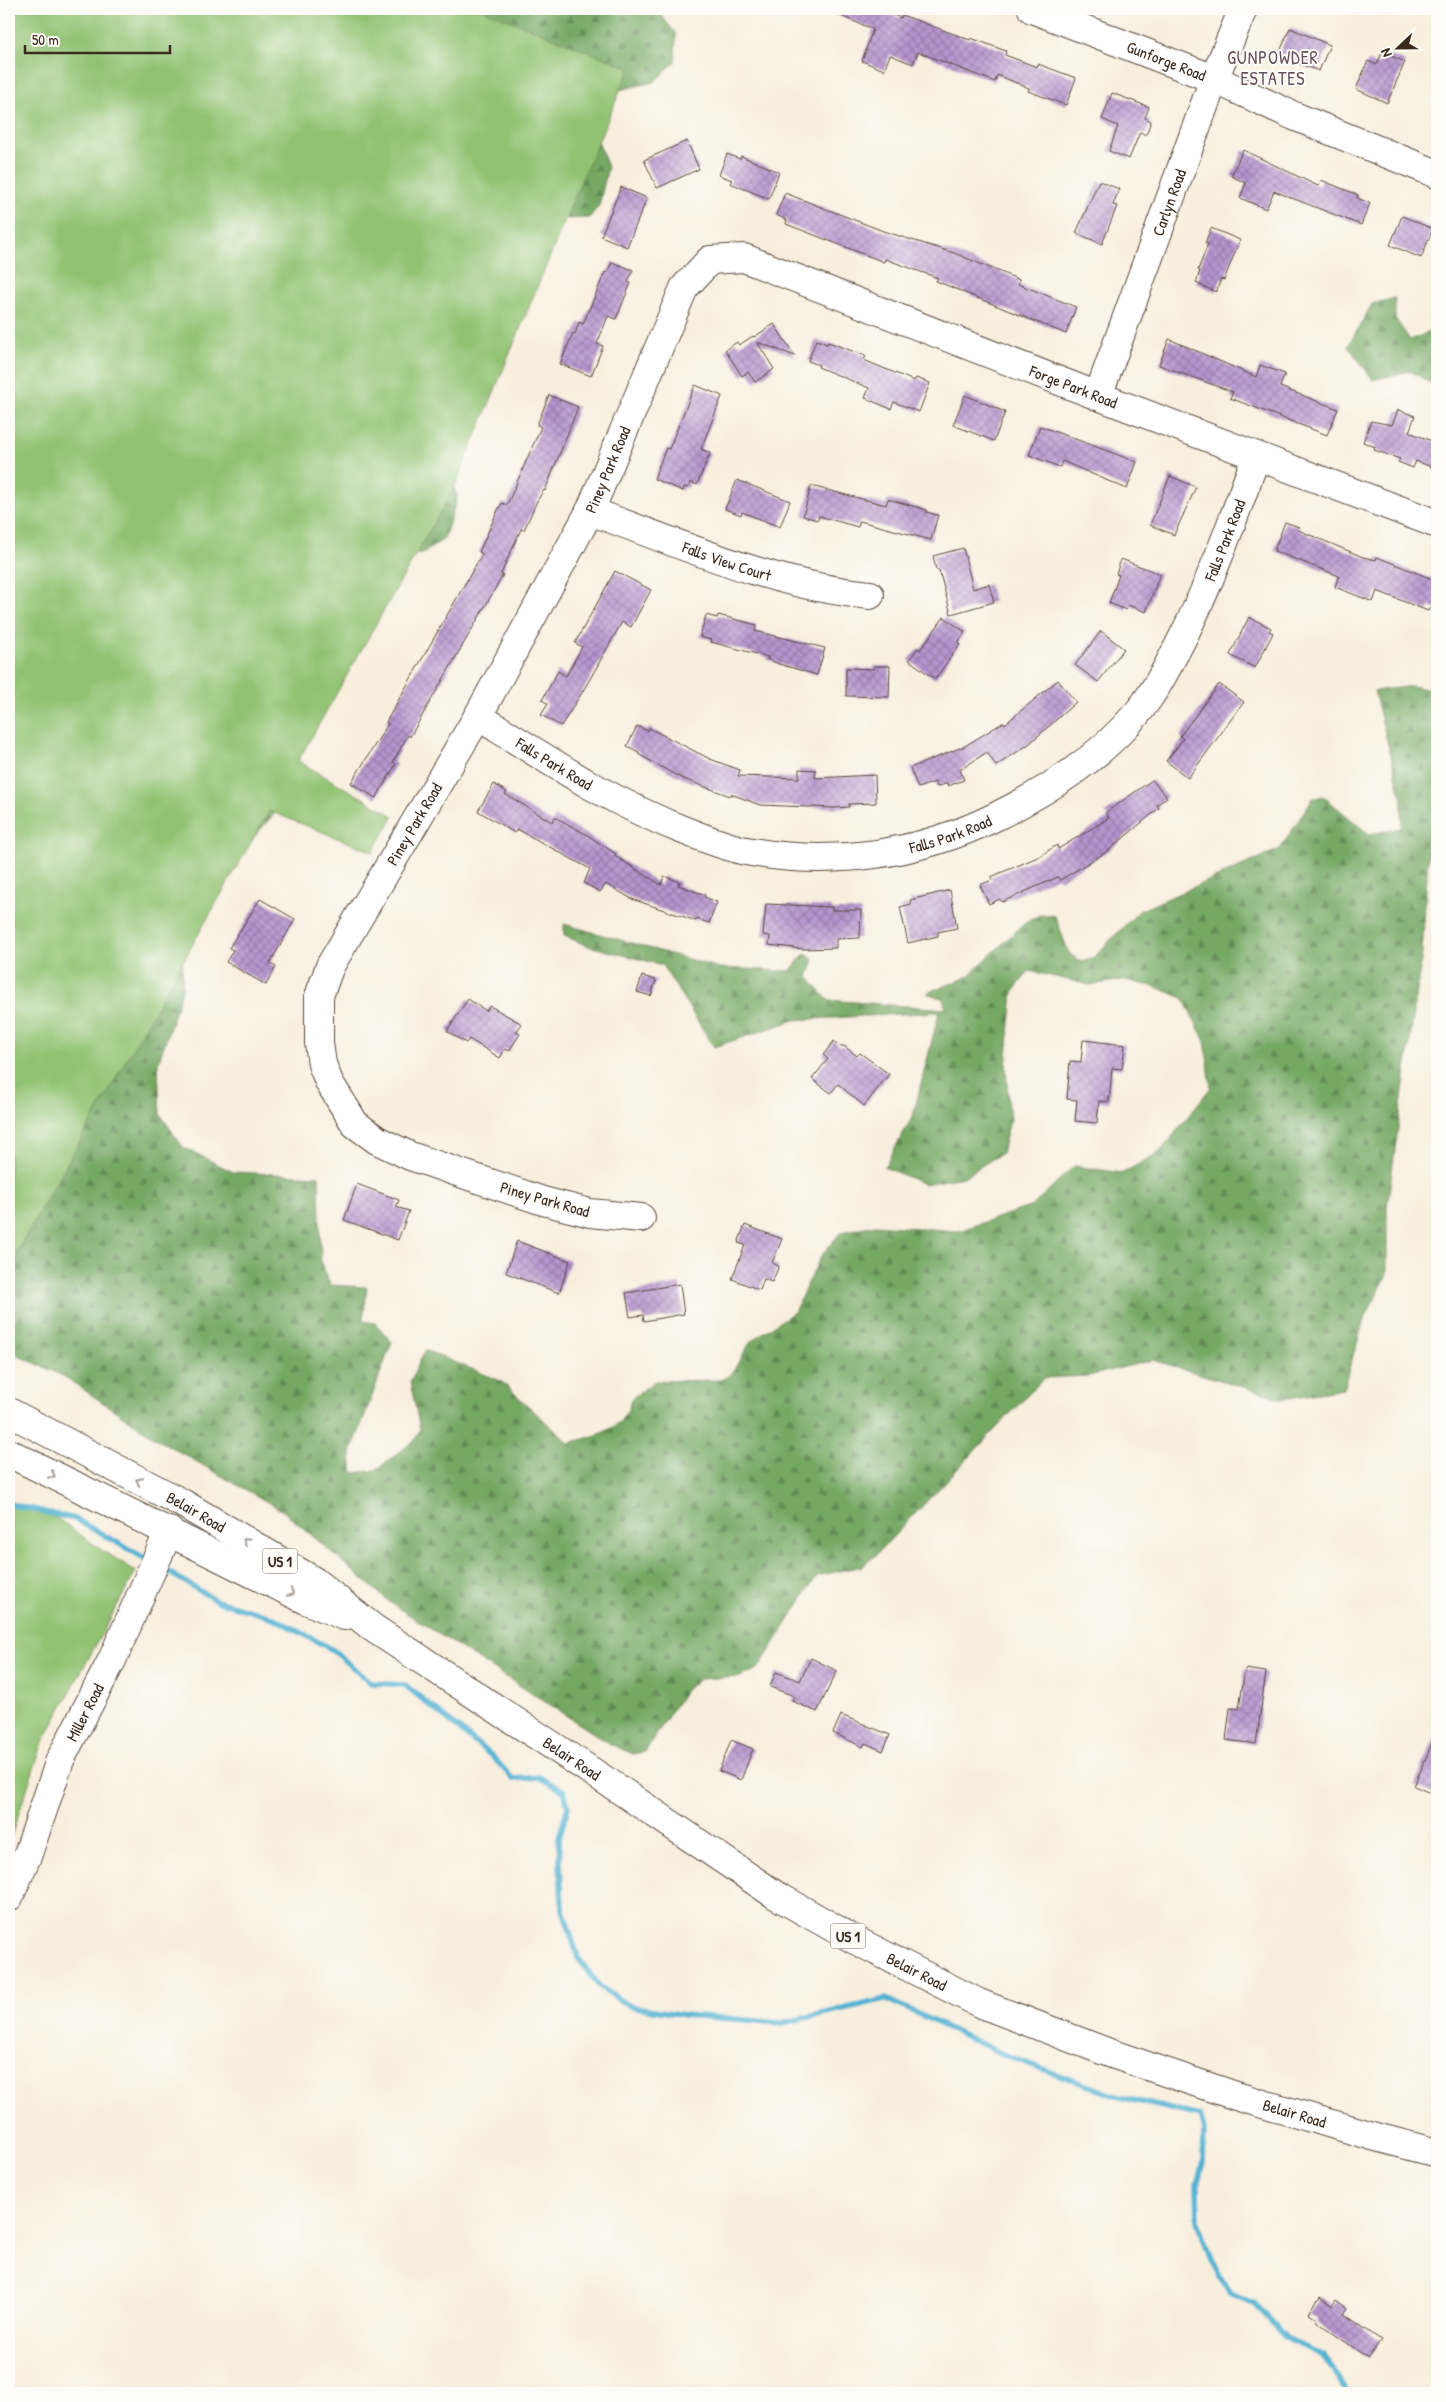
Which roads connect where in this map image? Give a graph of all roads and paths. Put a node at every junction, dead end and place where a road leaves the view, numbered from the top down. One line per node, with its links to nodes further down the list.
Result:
1 (1032, 9): 3 (main road, Gunforge Road)
2 (1243, 9): 3 (main road, Carlyn Road)
3 (1214, 79): 4 (main road, Gunforge Road); 6 (main road, Carlyn Road)
4 (1437, 174)
5 (710, 260): 6 (main road, Forge Park Road); 8 (main road, Piney Park Road)
6 (1098, 396): 7 (main road, Forge Park Road)
7 (1256, 456): 9 (main road, Forge Park Road); 11 (main road, Falls Park Road)
8 (590, 511): 10 (main road, Falls View Court); 11 (main road, Piney Park Road)
9 (1437, 524)
10 (870, 595)
11 (478, 716): 12 (main road, Piney Park Road)
12 (641, 1218)
13 (9, 1412): 15 (main road, Belair Road / US 1, one-way to 13)
14 (9, 1453): 16 (main road, Belair Road / US 1, one-way to 16)
15 (182, 1503): 16 (main road, Miller Road); 17 (main road, Belair Road / US 1, one-way to 15)
16 (169, 1531): 17 (main road, Belair Road / US 1, one-way to 17); 18 (main road, Miller Road)
17 (373, 1628): 19 (main road, Belair Road / US 1)
18 (9, 1896)
19 (1437, 2153)

